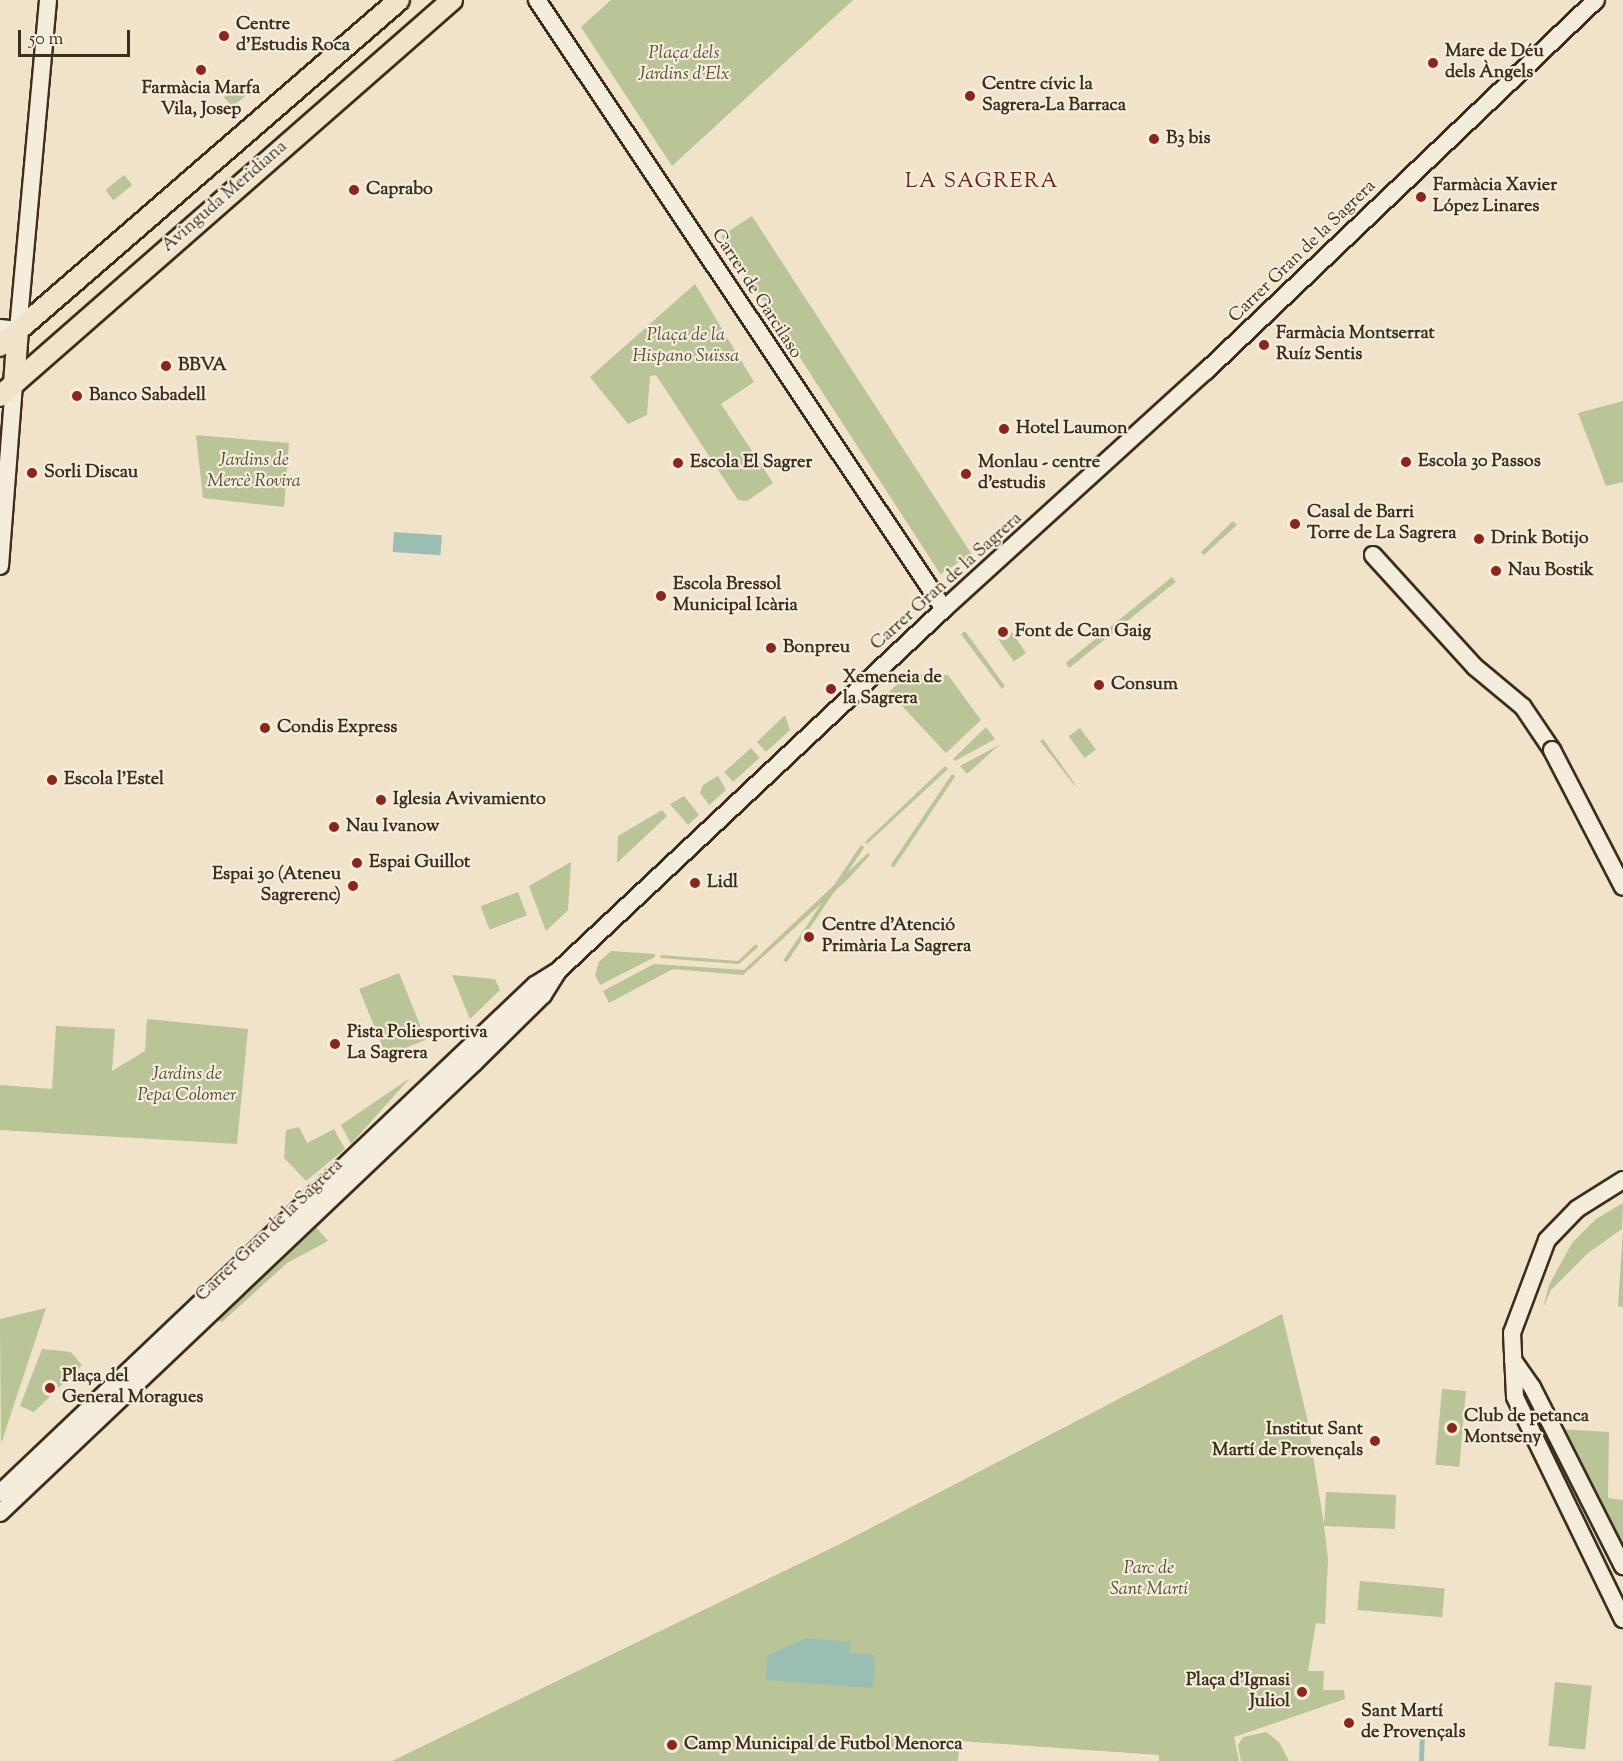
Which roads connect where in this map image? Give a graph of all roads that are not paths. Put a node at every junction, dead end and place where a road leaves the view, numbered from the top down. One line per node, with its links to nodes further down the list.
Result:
1 (48, 0): 6 (street)
2 (399, 0): 6 (main road, Avinguda Meridiana)
3 (452, 0): 8 (main road, Avinguda Meridiana)
4 (537, 0): 11 (street, Carrer de Garcilaso)
5 (1596, 0): 11 (street, Carrer Gran de la Sagrera)
6 (9, 329): 7 (main road, Avinguda Meridiana); 8 (main road)
7 (0, 346)
8 (7, 390): 10 (street)
9 (1373, 555): 12 (street, bridge)
10 (0, 566)
11 (944, 609): 13 (street, Carrer Gran de la Sagrera)
12 (1623, 887)
13 (559, 970): 16 (street, Carrer Gran de la Sagrera); 17 (street, Carrer Gran de la Sagrera)
14 (1623, 1180): 15 (street)
15 (1513, 1359): 18 (street); 19 (street)
16 (0, 1493)
17 (0, 1513)
18 (1623, 1566)
19 (1623, 1619)

